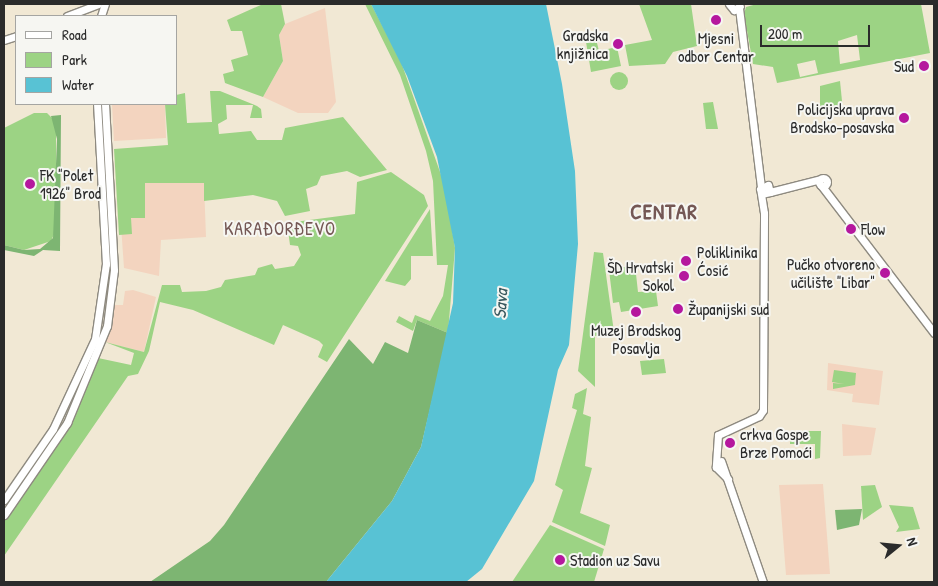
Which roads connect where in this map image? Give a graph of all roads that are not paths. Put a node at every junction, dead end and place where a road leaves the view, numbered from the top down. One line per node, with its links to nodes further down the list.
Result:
1 (93, 5): 3 (main road)
2 (735, 5): 8 (main road)
3 (79, 12): 4 (main road); 5 (main road)
4 (70, 15)
5 (88, 15)
6 (98, 105): 10 (main road)
7 (105, 105): 11 (main road)
8 (766, 189): 9 (main road); 12 (main road)
9 (934, 333)
10 (4, 500)
11 (4, 515)
12 (763, 582)

